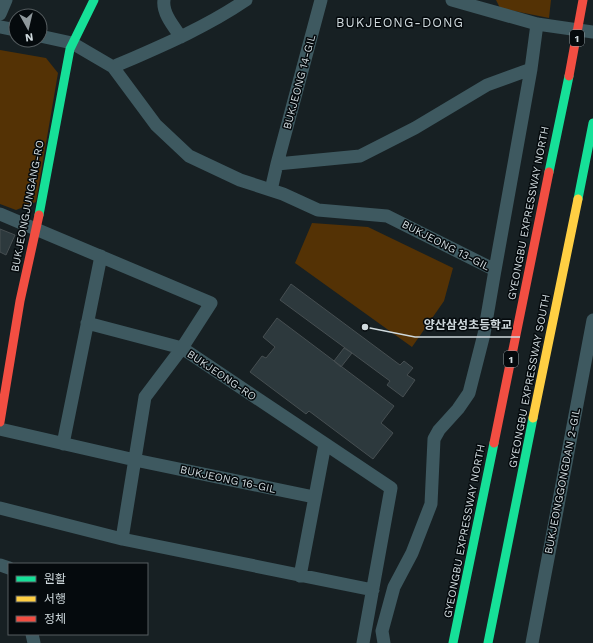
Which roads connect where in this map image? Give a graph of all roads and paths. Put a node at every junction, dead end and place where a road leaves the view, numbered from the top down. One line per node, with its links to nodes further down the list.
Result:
1 (6, 0): 9 (street)
2 (94, 0): 14 (main road, BUKJEONGJUNGANG-RO)
3 (164, 0): 12 (street)
4 (246, 0): 12 (street)
5 (320, 0): 18 (street, BUKJEONG 14-GIL)
6 (452, 0): 8 (street)
7 (583, 0): 39 (main road, GYEONGBU EXPRESSWAY NORTH / 1, bridge)
8 (484, 5): 10 (street)
9 (0, 14)
10 (537, 24): 11 (street); 16 (street, BUKJEONG 13-GIL)
11 (593, 32)
12 (181, 37): 15 (street)
13 (48, 38): 14 (street, BUKJEONG 13-GIL)
14 (72, 43): 15 (street, BUKJEONG 13-GIL); 21 (main road, BUKJEONGJUNGANG-RO)
15 (113, 67): 19 (street, BUKJEONG 13-GIL)
16 (532, 69): 18 (street); 23 (street, BUKJEONG 13-GIL)
17 (593, 123): 40 (main road, GYEONGBU EXPRESSWAY SOUTH)
18 (277, 164): 19 (street)
19 (271, 190): 23 (street, BUKJEONG 13-GIL)
20 (0, 214): 21 (street, BUKJEONG-RO)
21 (36, 229): 22 (street, BUKJEONG-RO); 27 (main road, BUKJEONGJUNGANG-RO)
22 (101, 256): 25 (street); 26 (street, BUKJEONG-RO)
23 (495, 270): 38 (street)
24 (593, 320): 41 (street, BUKJEONGGONGDAN 2-GIL)
25 (87, 323): 26 (street); 29 (street)
26 (182, 348): 30 (street, BUKJEONG-RO); 31 (street)
27 (0, 422)
28 (0, 430): 29 (street, BUKJEONG 16-GIL)
29 (63, 444): 31 (street, BUKJEONG 16-GIL)
30 (325, 444): 32 (street); 36 (street, BUKJEONG-RO)
31 (135, 460): 32 (street, BUKJEONG 16-GIL); 34 (street)
32 (314, 497): 35 (street)
33 (0, 508): 34 (street)
34 (122, 539): 35 (street)
35 (300, 576): 36 (street)
36 (373, 590): 37 (street, BUKJEONG-RO)
37 (363, 643)
38 (384, 643)
39 (454, 643)
40 (488, 643)
41 (532, 643)

